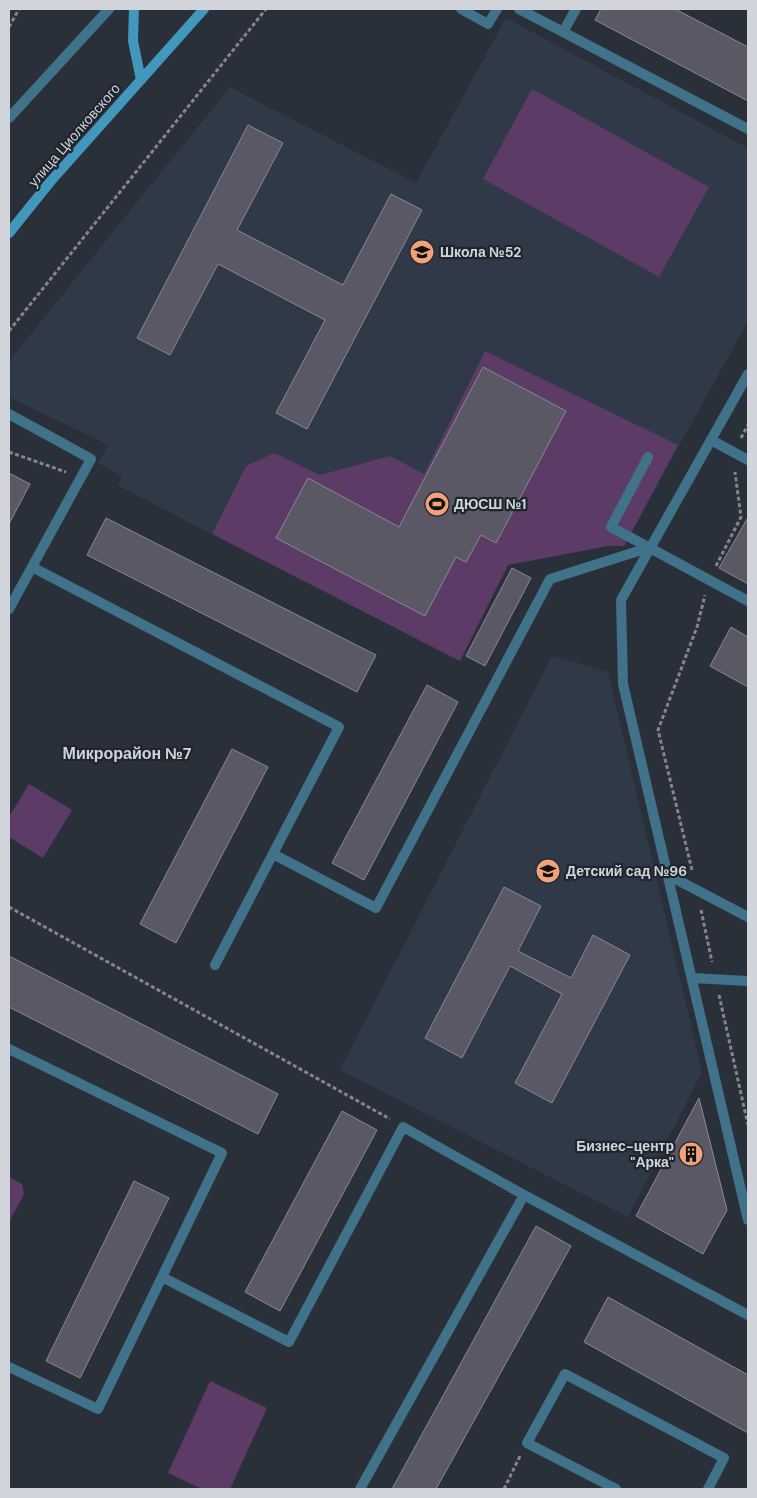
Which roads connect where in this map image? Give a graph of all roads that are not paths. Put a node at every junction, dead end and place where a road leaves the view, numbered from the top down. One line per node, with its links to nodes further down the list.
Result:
1 (109, 9): 10 (lane)
2 (134, 9): 9 (main road)
3 (204, 9): 9 (main road, улица Циолковского)
4 (461, 9): 5 (lane)
5 (497, 9)
6 (519, 9): 8 (lane)
7 (576, 9): 8 (lane)
8 (564, 32): 11 (lane)
9 (141, 80): 12 (main road, улица Циолковского)
10 (9, 118)
11 (748, 129)
12 (9, 233)
13 (748, 374): 15 (lane)
14 (9, 414): 19 (lane)
15 (711, 440): 17 (lane); 18 (lane)
16 (648, 457): 18 (lane)
17 (748, 460)
18 (651, 547): 20 (lane); 22 (lane); 23 (lane)
19 (32, 566): 21 (lane); 22 (lane)
20 (748, 601)
21 (9, 608)
22 (273, 854): 25 (lane)
23 (668, 875): 24 (lane); 26 (lane)
24 (748, 917)
25 (216, 964)
26 (692, 978): 27 (lane); 30 (lane)
27 (748, 981)
28 (9, 1049): 31 (lane)
29 (524, 1195): 31 (lane); 32 (lane); 34 (lane)
30 (748, 1220)
31 (162, 1277): 33 (lane)
32 (748, 1316)
33 (9, 1367)
34 (360, 1489)
35 (616, 1489): 36 (lane)
36 (708, 1489)

